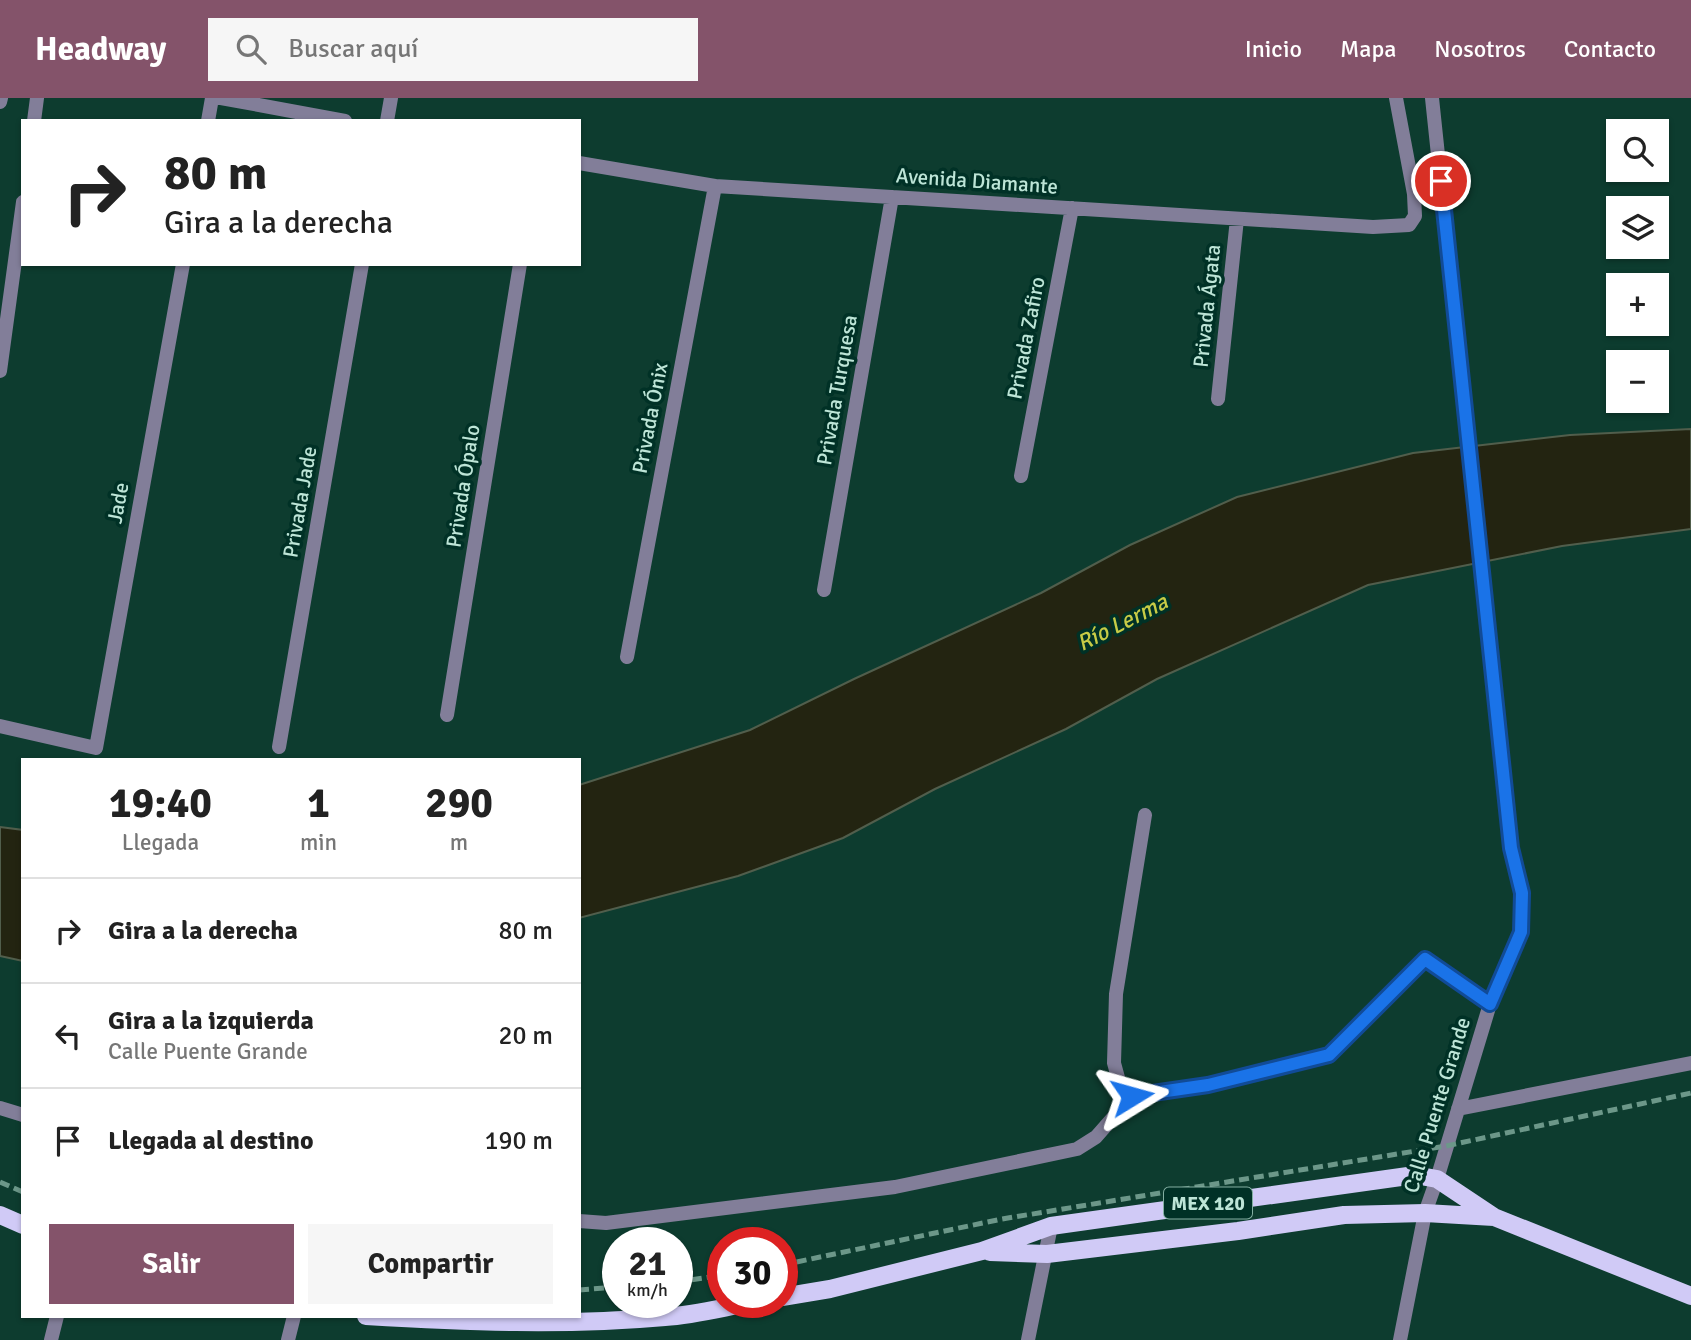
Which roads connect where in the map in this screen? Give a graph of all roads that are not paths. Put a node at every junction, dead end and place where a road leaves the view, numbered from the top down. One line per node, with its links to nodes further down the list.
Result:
1 (37, 98): 7 (street)
2 (212, 98): 8 (street)
3 (221, 98): 9 (street)
4 (391, 98): 10 (street)
5 (1396, 98): 16 (street, Avenida Diamante)
6 (1432, 98): 29 (street, Calle Puente Grande)
7 (34, 119)
8 (208, 119)
9 (334, 119)
10 (387, 119)
11 (581, 163): 12 (street, Avenida Diamante)
12 (715, 186): 13 (street, Avenida Diamante); 24 (street, Privada Ónix)
13 (892, 197): 14 (street, Avenida Diamante); 23 (street, Privada Turquesa)
14 (1072, 208): 16 (street, Avenida Diamante); 22 (street, Privada Zafiro)
15 (21, 217): 20 (street)
16 (1237, 219): 21 (street, Privada Ágata)
17 (183, 266): 26 (street, Jade)
18 (362, 266): 27 (street, Privada Jade)
19 (520, 266): 25 (street, Privada Ópalo)
20 (0, 371)
21 (1218, 399)
22 (1021, 476)
23 (824, 590)
24 (627, 657)
25 (447, 715)
26 (0, 726)
27 (279, 747)
28 (1145, 815): 31 (street)
29 (1490, 1004): 31 (street); 33 (street, Calle Puente Grande)
30 (1691, 1063): 33 (street)
31 (1132, 1096): 39 (street)
32 (0, 1108): 34 (street)
33 (1458, 1109): 35 (street, Calle Puente Grande)
34 (21, 1114)
35 (1437, 1180): 36 (street, Calle Puente Grande); 38 (main road, MEX 120); 41 (main road, MEX 120)
36 (1425, 1213): 38 (main road, MEX 120); 43 (main road, MEX 120); 53 (street, Calle Puente Grande)
37 (0, 1215): 40 (main road)
38 (1494, 1217): 45 (main road, MEX 120)
39 (581, 1221)
40 (21, 1224)
41 (1051, 1226): 42 (main road, MEX 120); 43 (street)
42 (982, 1251): 43 (main road, MEX 120); 44 (main road, MEX 120)
43 (1047, 1254): 52 (street)
44 (798, 1294)
45 (1691, 1296)
46 (707, 1310): 49 (main road)
47 (56, 1318): 50 (street)
48 (294, 1318): 51 (street)
49 (402, 1318)
50 (51, 1340)
51 (288, 1340)
52 (1028, 1340)
53 (1400, 1340)

